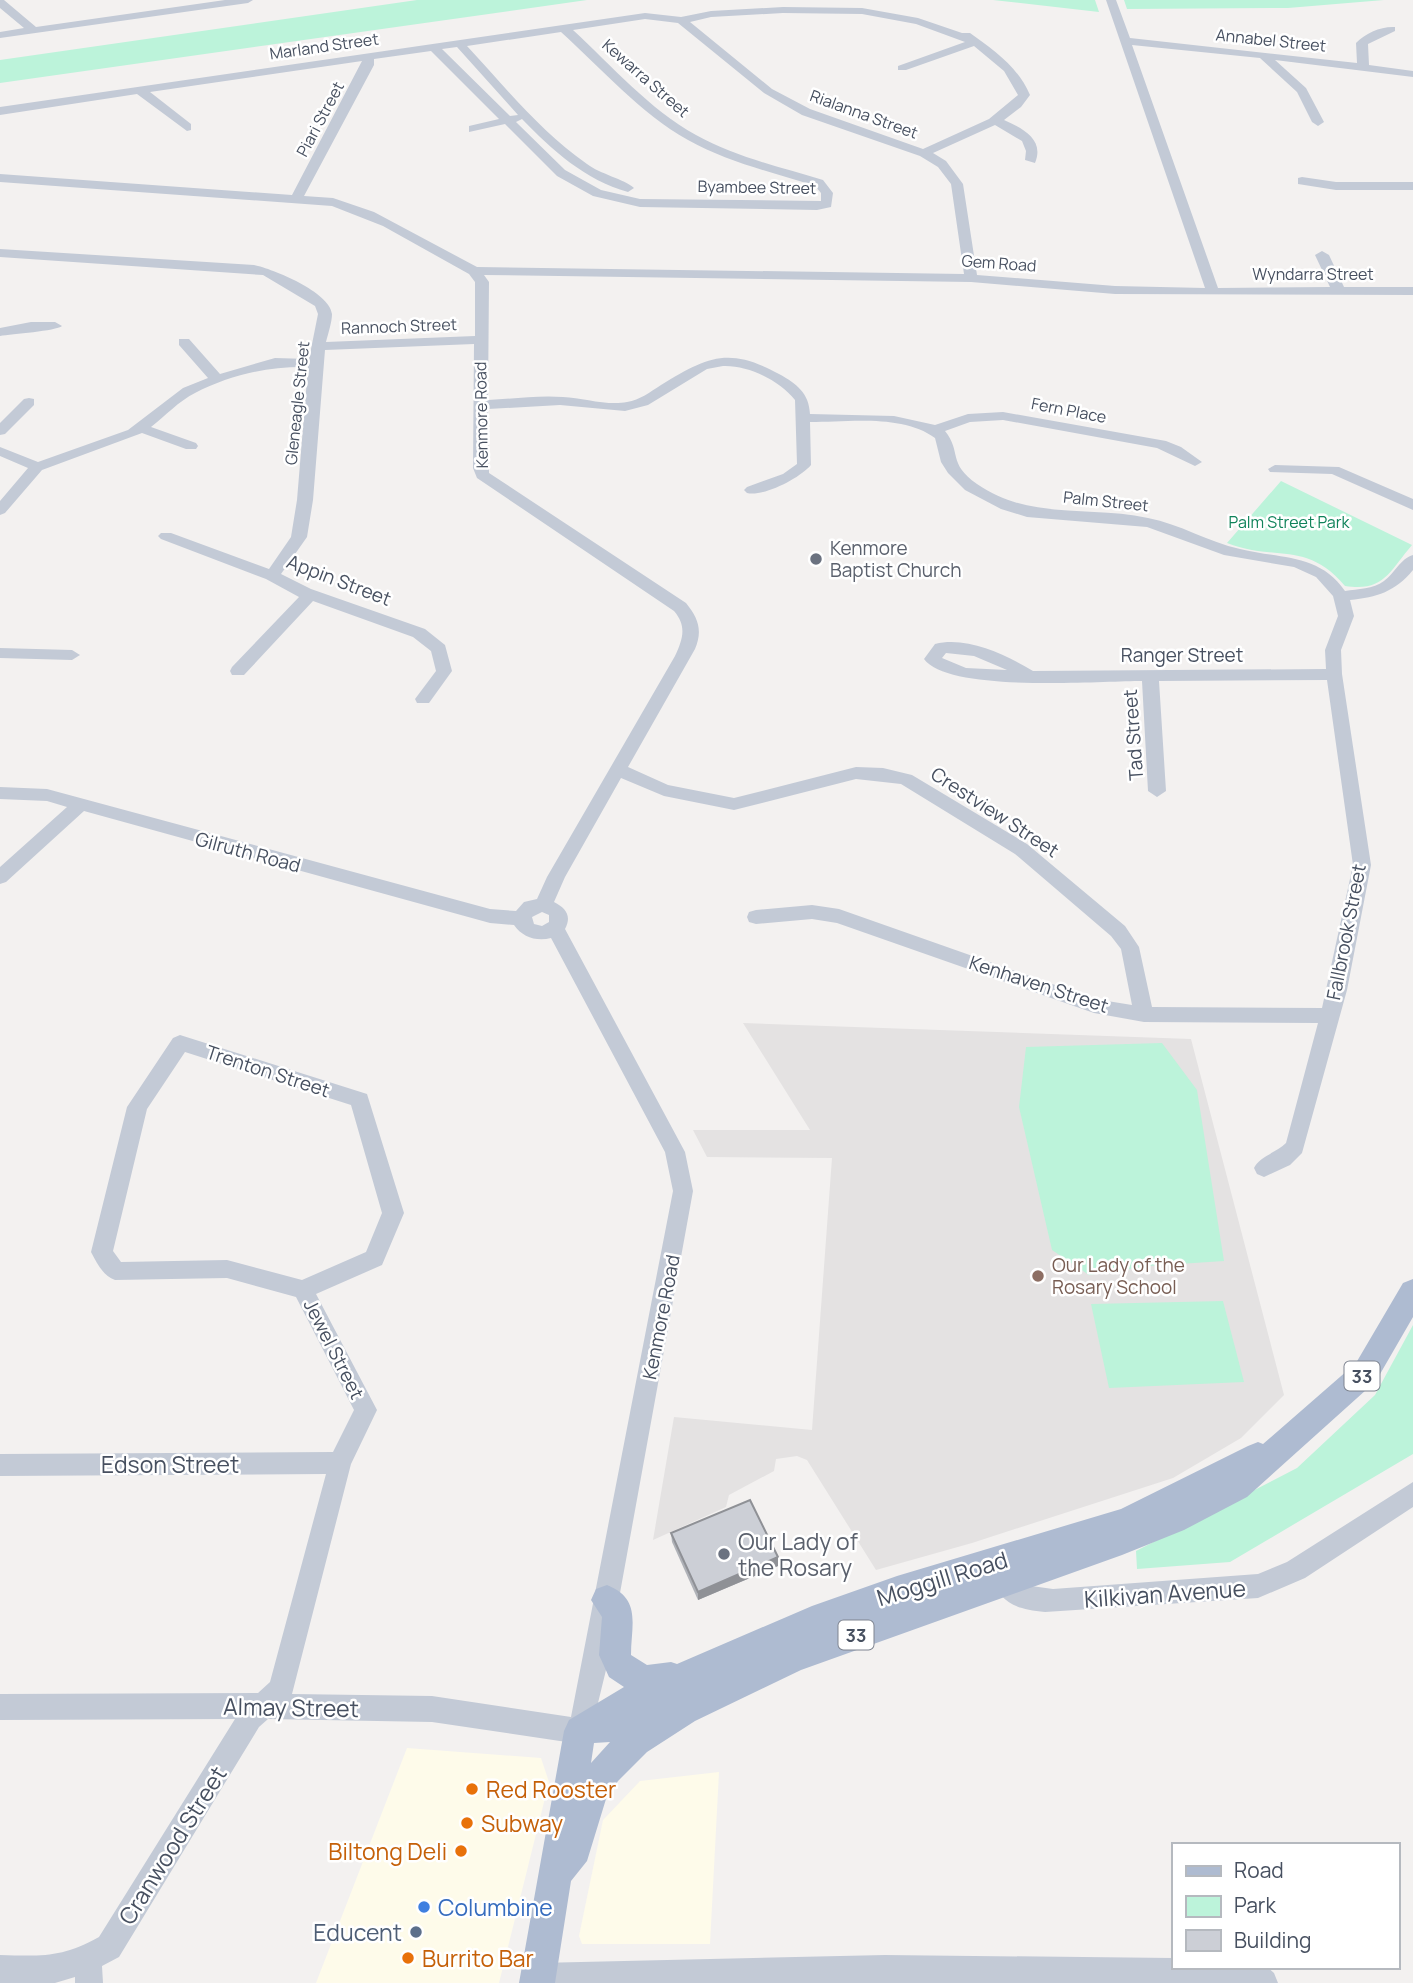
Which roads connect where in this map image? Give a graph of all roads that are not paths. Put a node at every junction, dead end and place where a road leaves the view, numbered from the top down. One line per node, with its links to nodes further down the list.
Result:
1 (129, 0): 6 (street)
2 (246, 0): 6 (street)
3 (1111, 0): 13 (street)
4 (0, 2): 11 (street)
5 (693, 9): 7 (street, Marland Street); 8 (street, Marland Street); 15 (street, Marland Street)
6 (146, 14): 11 (street)
7 (653, 16): 8 (street, Marland Street); 9 (street, Marland Street)
8 (678, 19): 15 (street, Marland Street); 30 (street, Rialanna Street)
9 (564, 27): 14 (street, Marland Street); 35 (street, Kewarra Street)
10 (1391, 29): 19 (street)
11 (33, 30): 12 (street)
12 (0, 35)
13 (1125, 41): 17 (street, Annabel Street); 42 (street)
14 (458, 43): 16 (street, Marland Street); 24 (street, Byambee Street)
15 (976, 43): 20 (street); 26 (street, Marland Street)
16 (433, 47): 18 (street, Marland Street); 25 (street, Byambee Street)
17 (1263, 55): 19 (street, Annabel Street); 27 (street)
18 (368, 60): 22 (street, Marland Street); 36 (street, Piari Street)
19 (1363, 66): 21 (street, Annabel Street)
20 (902, 68)
21 (1413, 74)
22 (143, 93): 23 (street, Marland Street); 28 (street)
23 (0, 111)
24 (527, 115): 25 (street); 35 (street, Byambee Street)
25 (507, 120): 29 (street); 35 (street, Byambee Street)
26 (994, 120): 30 (street, Marland Street); 31 (street)
27 (1318, 122)
28 (187, 127)
29 (473, 129)
30 (925, 153): 40 (street, Rialanna Street)
31 (1031, 160)
32 (0, 178): 36 (street)
33 (1302, 181): 34 (street)
34 (1413, 186)
35 (827, 193)
36 (297, 198): 39 (street)
37 (0, 253): 48 (street, Gleneagle Street)
38 (1322, 255): 43 (street)
39 (474, 271): 40 (street, Gem Road); 46 (street, Kenmore Road)
40 (971, 278): 42 (street, Gem Road)
41 (1413, 291): 43 (street, Wyndarra Street)
42 (1213, 292): 43 (street, Wyndarra Street)
43 (1339, 292)
44 (54, 326): 45 (street)
45 (0, 332)
46 (480, 340): 48 (street, Rannoch Street); 52 (street, Kenmore Road)
47 (184, 342): 50 (street)
48 (319, 346): 49 (street, Gleneagle Street)
49 (315, 363): 50 (street); 67 (street, Gleneagle Street)
50 (217, 379): 54 (street)
51 (29, 402): 56 (street)
52 (479, 405): 53 (street); 77 (street, Kenmore Road)
53 (803, 418): 55 (street); 62 (street)
54 (141, 428): 57 (street); 60 (street)
55 (935, 430): 59 (street, Fern Place); 69 (street, Palm Street)
56 (0, 431)
57 (191, 446)
58 (0, 451): 60 (street)
59 (1195, 462)
60 (37, 467): 64 (street)
61 (1275, 469): 63 (street)
62 (752, 490)
63 (1413, 505)
64 (0, 510)
65 (166, 536): 67 (street, Appin Street)
66 (1413, 561): 69 (street)
67 (272, 576): 68 (street, Appin Street)
68 (310, 595): 72 (street); 76 (street, Appin Street)
69 (1341, 596): 73 (street, Fallbrook Street)
70 (0, 653): 71 (street)
71 (72, 655)
72 (238, 671)
73 (1334, 674): 75 (street, Ranger Street); 89 (street, Fallbrook Street)
74 (1030, 676): 74 (street, Ranger Street); 75 (street, Ranger Street)
75 (1150, 677): 80 (street, Tad Street)
76 (423, 699)
77 (618, 771): 78 (street, Kenmore Road); 79 (street, Crestview Street)
78 (609, 787): 79 (street, Crestview Street); 84 (street, Kenmore Road)
79 (664, 790): 88 (street, Crestview Street)
80 (1157, 791)
81 (0, 793): 82 (street, Gilruth Road)
82 (80, 805): 83 (street); 86 (street, Gilruth Road)
83 (0, 877)
84 (544, 905): 86 (street); 87 (street)
85 (756, 917): 88 (street, Kenhaven Street)
86 (522, 919): 87 (street)
87 (555, 928): 98 (street, Kenmore Road)
88 (1144, 1014): 89 (street, Kenhaven Street)
89 (1330, 1016): 90 (street, Fallbrook Street)
90 (1264, 1168)
91 (115, 1271): 92 (street, Jewel Street); 92 (street, Trenton Street)
92 (303, 1290): 94 (street, Jewel Street)
93 (1413, 1291): 97 (main road, Moggill Road / 33)
94 (340, 1463): 95 (street, Edson Street); 101 (street, Jewel Street)
95 (0, 1465)
96 (1413, 1493): 97 (street, Kilkivan Avenue)
97 (999, 1572): 99 (main road, Moggill Road / 33); 100 (main road, Moggill Road / 33)
98 (607, 1600): 99 (main road); 103 (street, Kenmore Road)
99 (682, 1676): 103 (main road, Moggill Road / 33)
100 (712, 1695): 103 (main road); 104 (main road, Moggill Road / 33)
101 (265, 1706): 102 (street, Almay Street); 103 (street, Almay Street); 106 (street, Cranwood Street)
102 (0, 1707)
103 (580, 1731): 104 (main road, Moggill Road / 33)
104 (555, 1875): 109 (main road, Moggill Road / 33)
105 (0, 1969): 106 (street)
106 (88, 1971)
107 (886, 1976): 108 (street); 109 (street)
108 (1040, 1978): 110 (street)
109 (538, 1980)
110 (1264, 1983)

